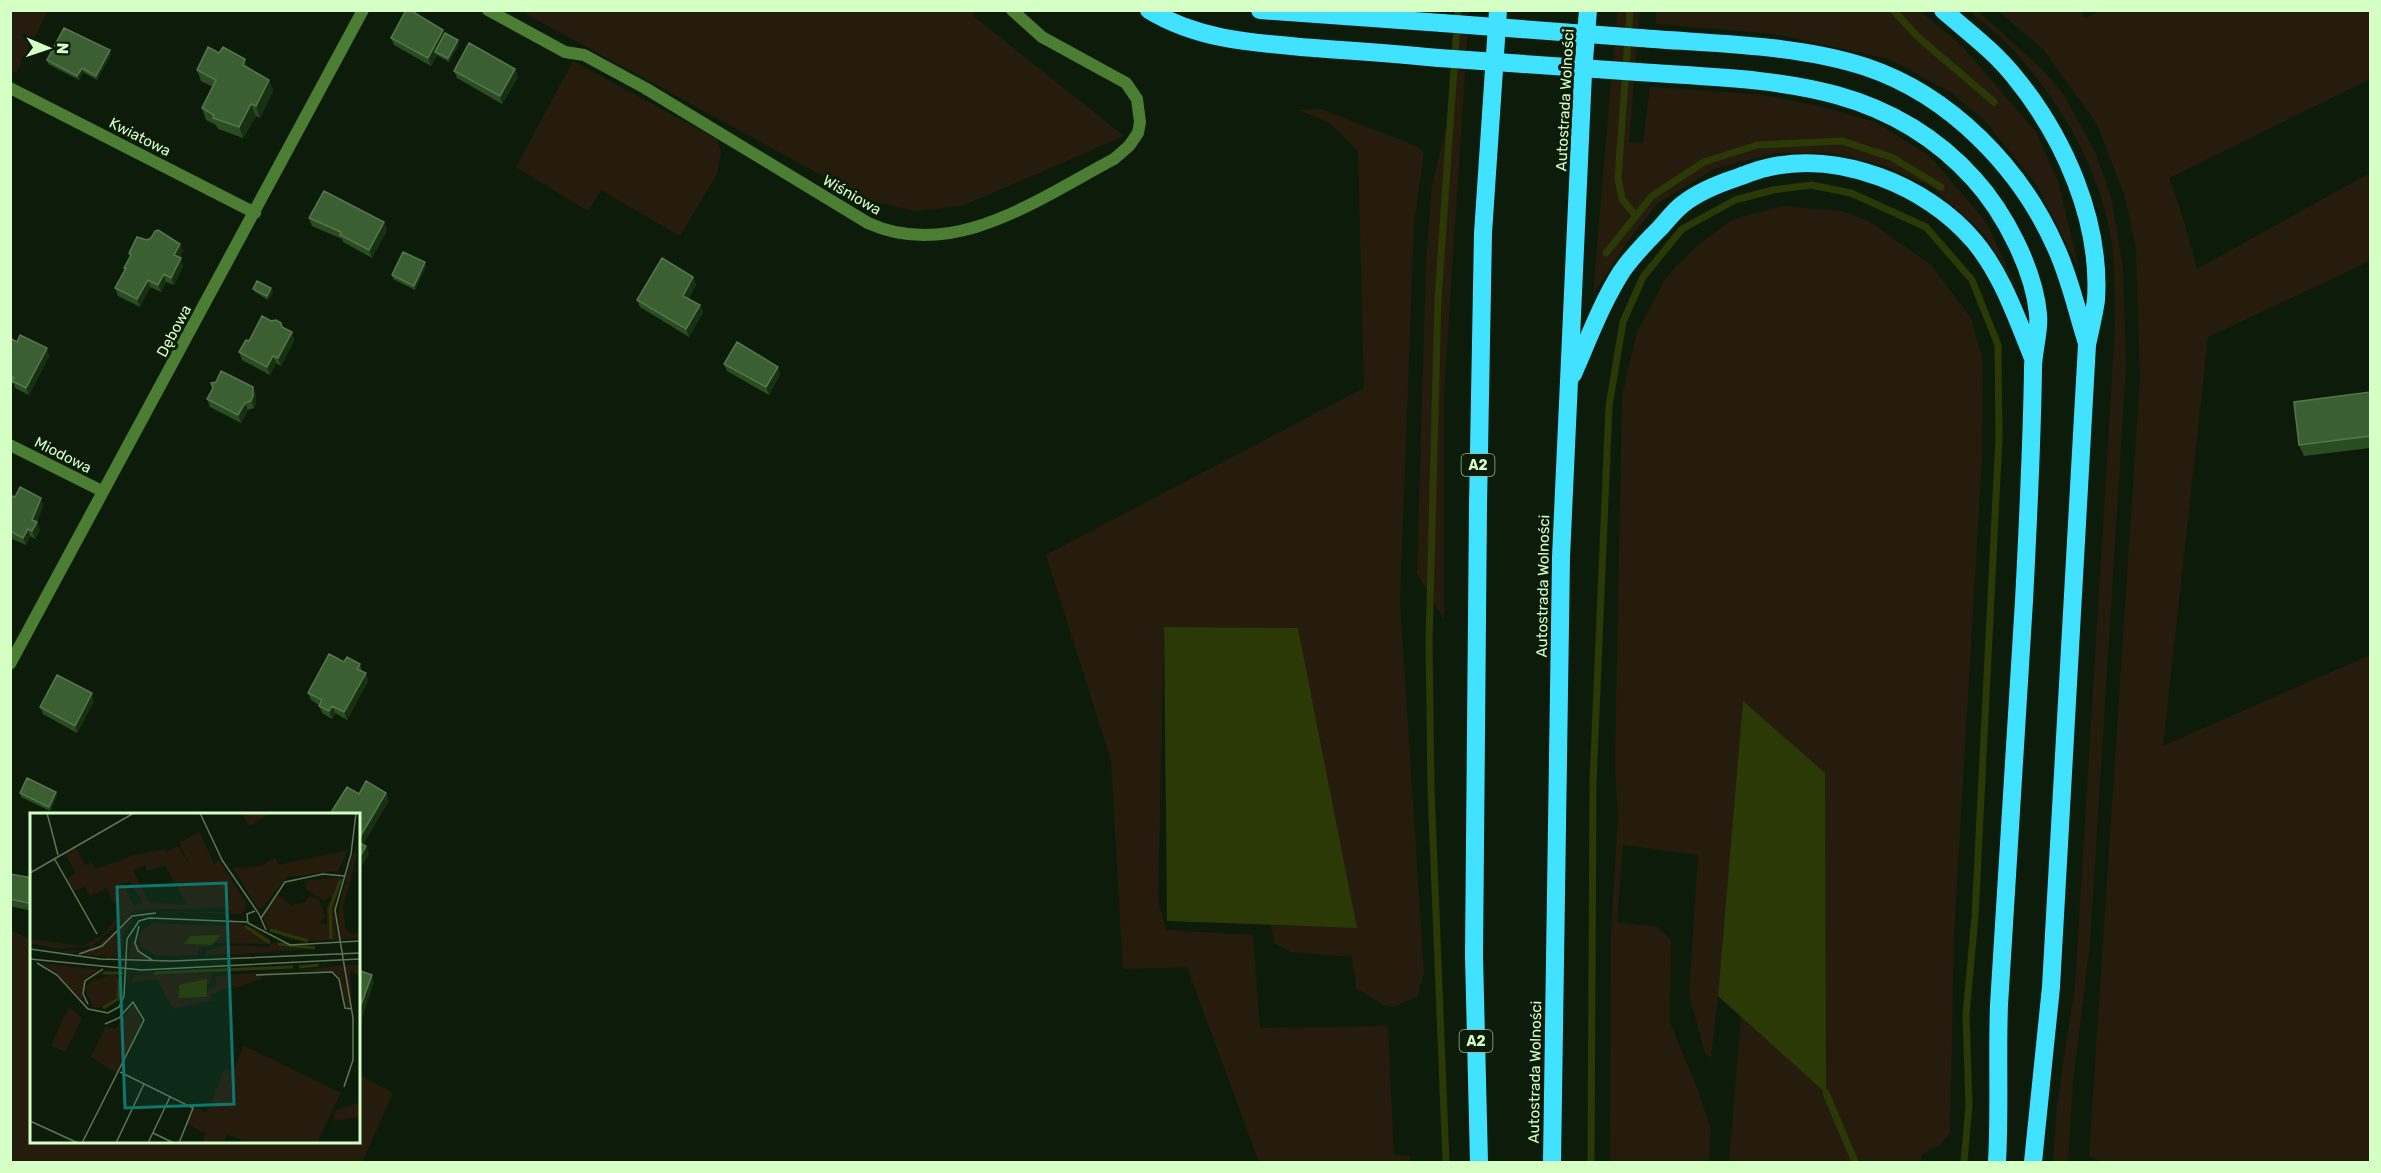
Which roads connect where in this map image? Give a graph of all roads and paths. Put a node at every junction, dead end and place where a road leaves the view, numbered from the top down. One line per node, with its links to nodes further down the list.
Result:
1 (363, 10): 10 (street, Dębowa)
2 (488, 10): 3 (street, Wiśniowa)
3 (1012, 10)
4 (1149, 10): 12 (highway, bridge)
5 (1260, 10): 11 (highway, bridge)
6 (1498, 10): 17 (highway, A2)
7 (1588, 10): 13 (highway, Autostrada Wolności)
8 (1943, 10): 11 (highway)
9 (10, 88): 10 (street, Kwiatowa)
10 (255, 213): 15 (street, Dębowa)
11 (2087, 345): 20 (highway)
12 (2033, 358): 13 (highway); 19 (highway)
13 (1569, 384): 18 (highway, Autostrada Wolności)
14 (10, 445): 15 (street, Miodowa)
15 (102, 491): 16 (street, Dębowa)
16 (10, 664)
17 (1479, 1162)
18 (1552, 1162)
19 (1997, 1162)
20 (2032, 1162)

